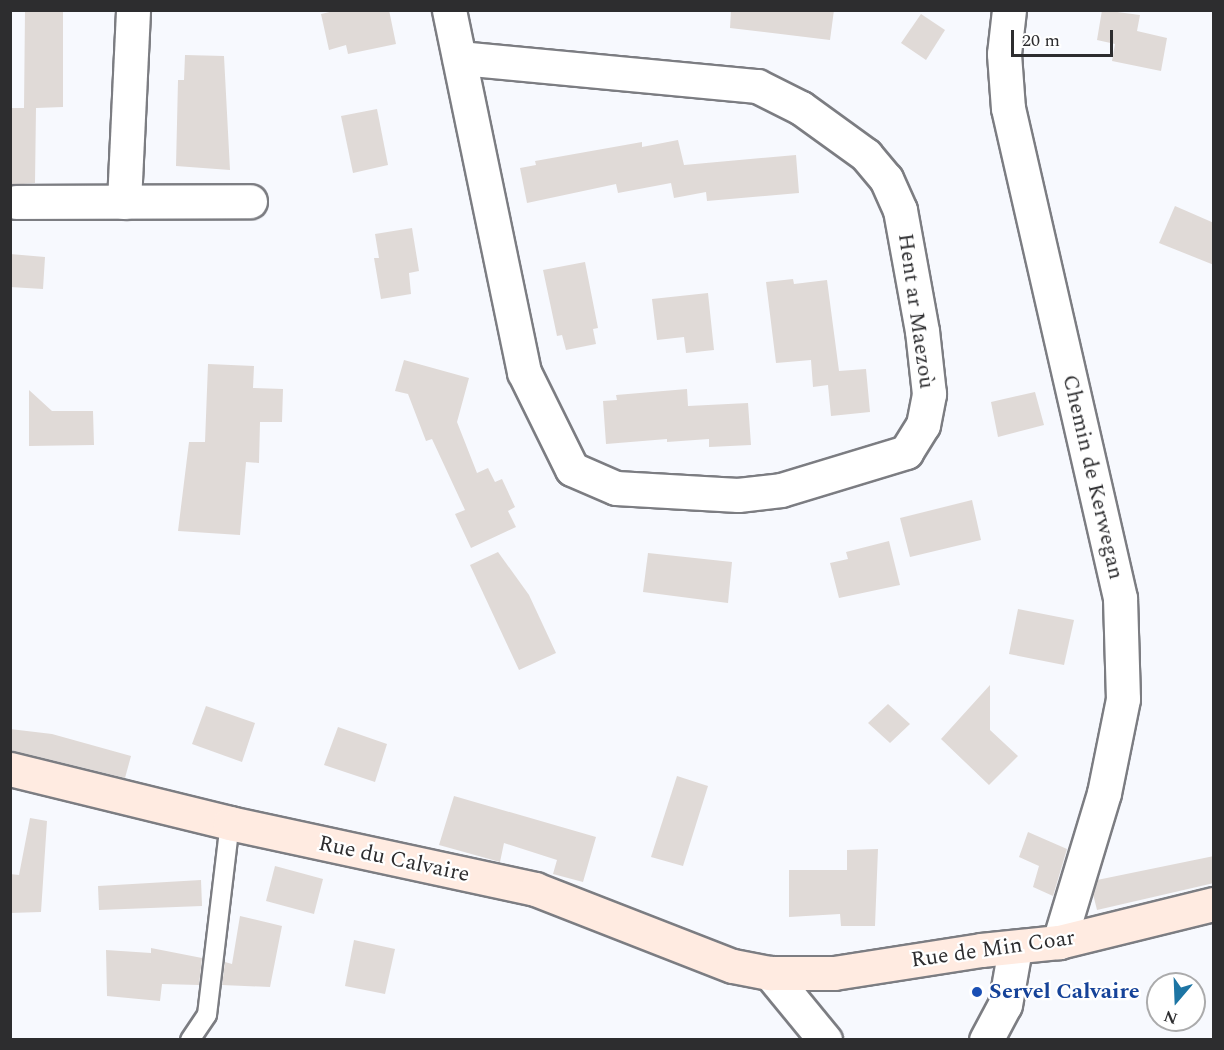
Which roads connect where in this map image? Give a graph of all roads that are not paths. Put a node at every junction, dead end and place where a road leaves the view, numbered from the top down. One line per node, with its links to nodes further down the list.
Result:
1 (133, 10): 7 (street)
2 (449, 10): 4 (street, Hent ar Maezoù)
3 (1010, 10): 11 (street, Chemin de Kerwegan)
4 (459, 58): 4 (street, Hent ar Maezoù)
5 (250, 201): 7 (street)
6 (16, 202): 7 (street)
7 (124, 202)
8 (10, 769): 9 (street, Rue du Calvaire)
9 (230, 823): 13 (street, Rue du Calvaire); 14 (lane)
10 (1214, 904): 11 (street, Rue de Min Coar)
11 (1059, 942): 12 (street, Rue de Min Coar)
12 (1015, 948): 13 (street, Rue de Min Coar); 16 (street)
13 (770, 973): 15 (street)
14 (190, 1040)
15 (825, 1040)
16 (986, 1040)

